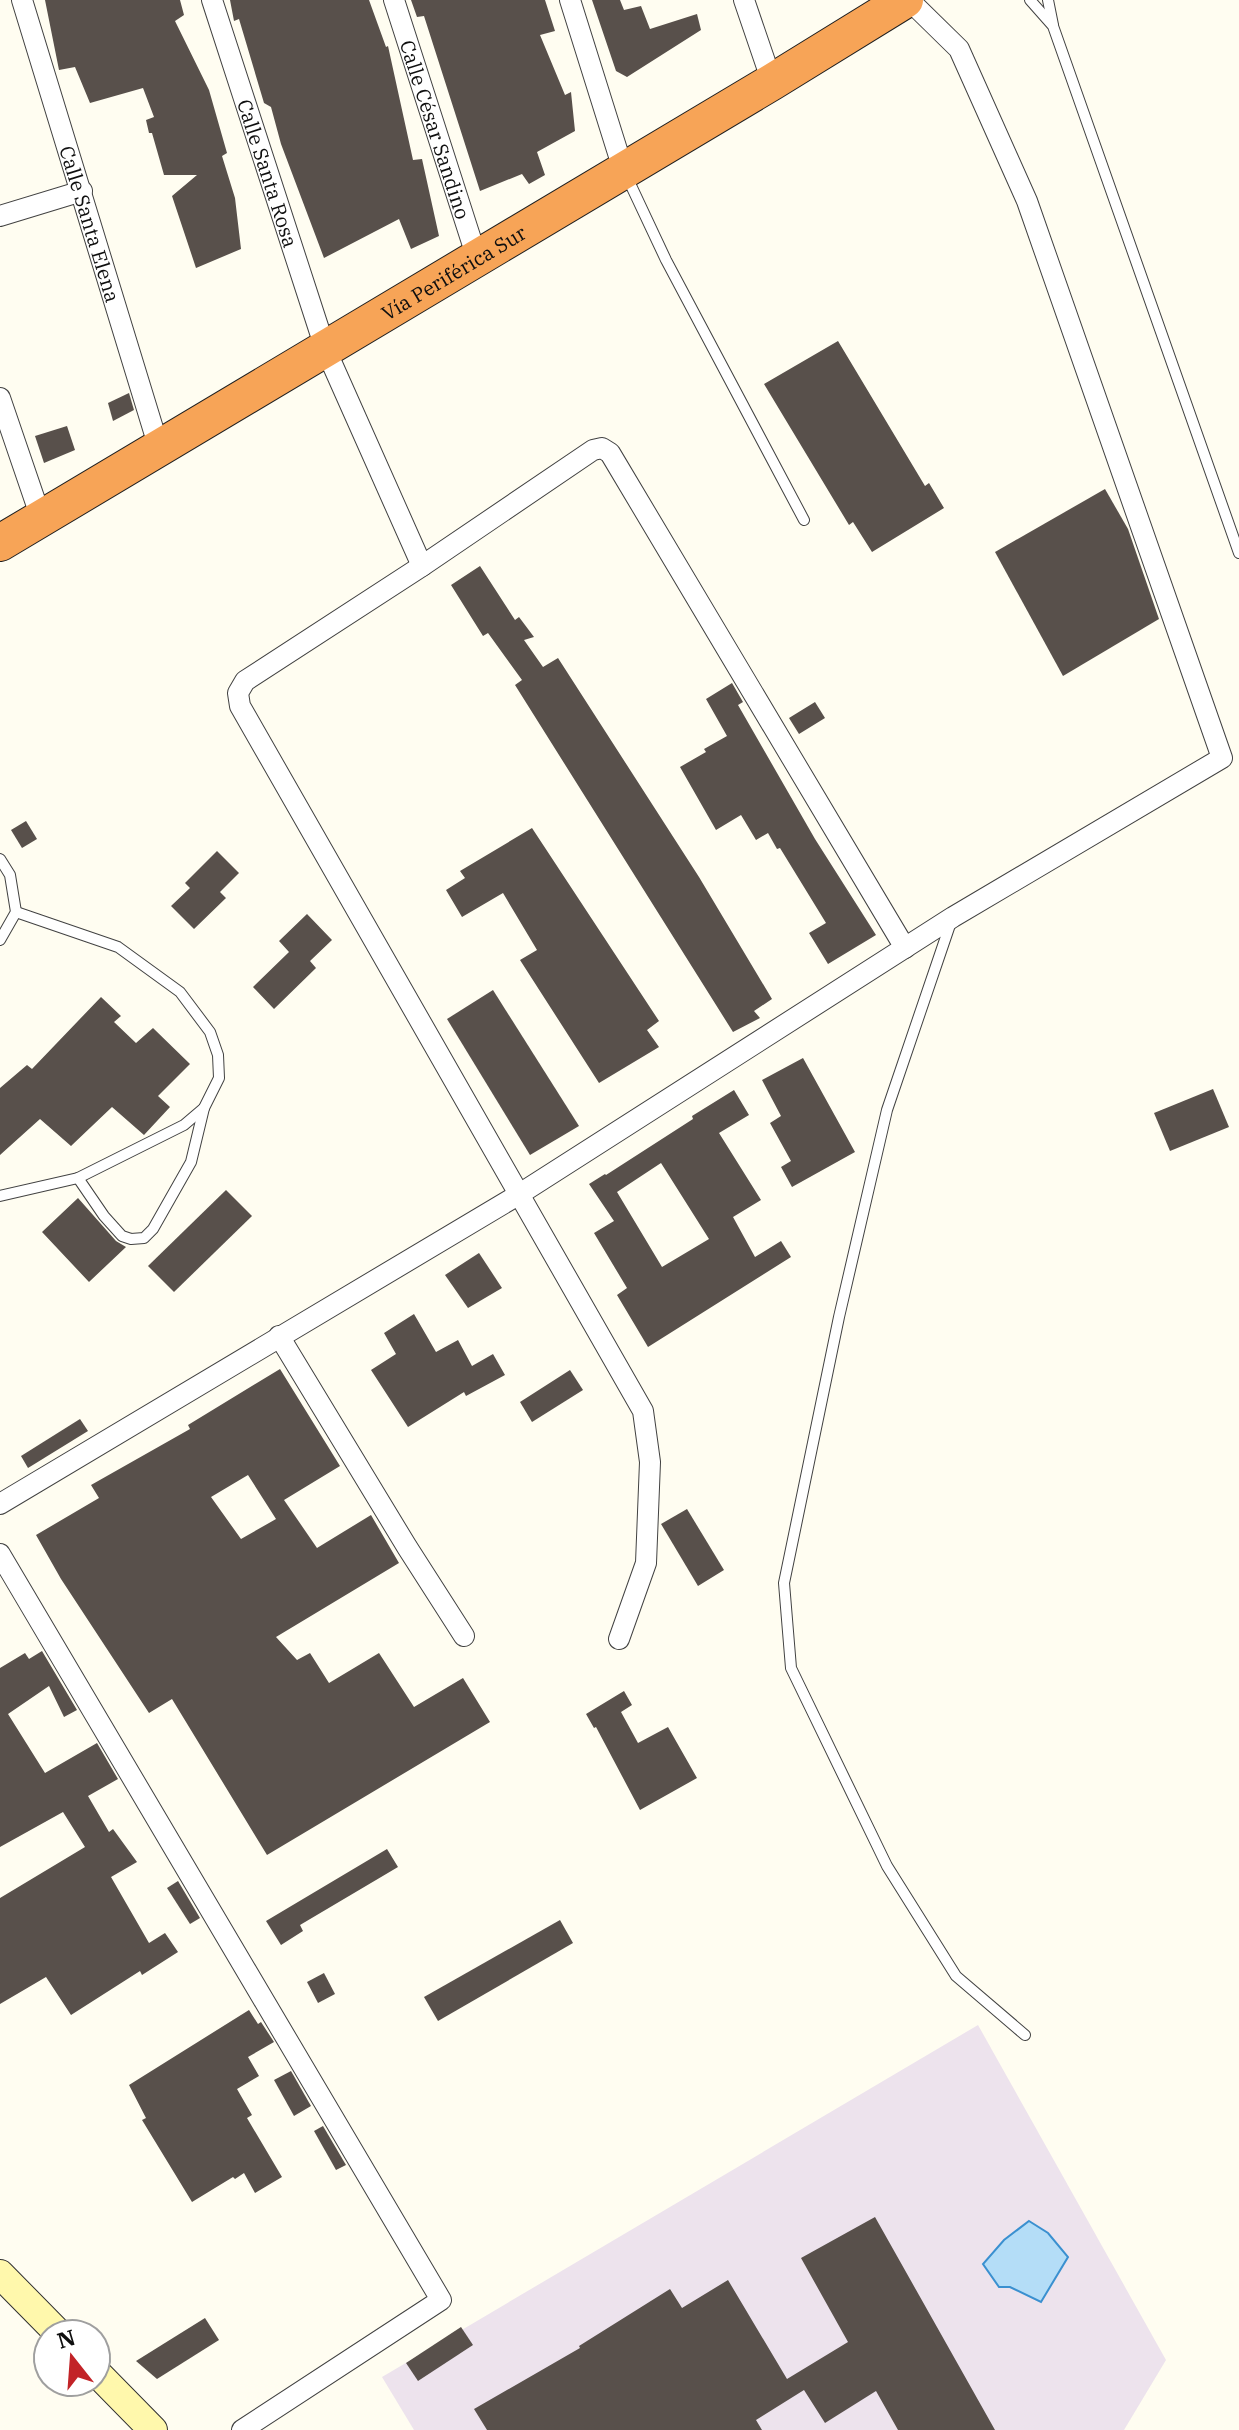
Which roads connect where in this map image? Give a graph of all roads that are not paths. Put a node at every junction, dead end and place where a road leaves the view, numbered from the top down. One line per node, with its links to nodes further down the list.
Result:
1 (22, 0): 12 (street, Calle Santa Elena)
2 (212, 0): 15 (street, Calle Santa Rosa)
3 (394, 0): 14 (street, Calle César Sandino)
4 (570, 0): 11 (street)
5 (744, 0): 10 (street)
6 (907, 0): 10 (highway, Vía Periférica Sur); 26 (street)
7 (1030, 0): 9 (lane)
8 (1048, 0): 9 (lane)
9 (1053, 26): 22 (lane)
10 (772, 82): 11 (highway, Vía Periférica Sur)
11 (623, 169): 14 (highway, Vía Periférica Sur); 20 (lane)
12 (82, 191): 13 (street); 18 (street, Calle Santa Elena)
13 (0, 216)
14 (477, 258): 15 (highway, Vía Periférica Sur)
15 (325, 348): 18 (highway, Vía Periférica Sur); 23 (street, Calle Santa Rosa)
16 (0, 398): 17 (street)
17 (3, 420): 19 (street)
18 (159, 448): 19 (highway, Vía Periférica Sur)
19 (41, 518): 21 (highway, Vía Periférica Sur)
20 (804, 520)
21 (0, 543)
22 (1239, 553)
23 (422, 566): 28 (street); 31 (street)
24 (0, 859): 25 (lane)
25 (16, 912): 27 (lane); 29 (lane)
26 (953, 917): 28 (street); 38 (lane)
27 (0, 940)
28 (905, 948): 31 (street)
29 (204, 1108): 30 (lane); 30 (lane)
30 (78, 1178): 32 (lane)
31 (518, 1195): 33 (street); 37 (street)
32 (0, 1196)
33 (279, 1336): 34 (street); 36 (street)
34 (0, 1504)
35 (0, 1554): 43 (street)
36 (464, 1636)
37 (619, 1639)
38 (1025, 2035)
39 (0, 2274): 40 (street)
40 (43, 2318)
41 (112, 2388): 42 (street)
42 (153, 2430)
43 (242, 2430)

